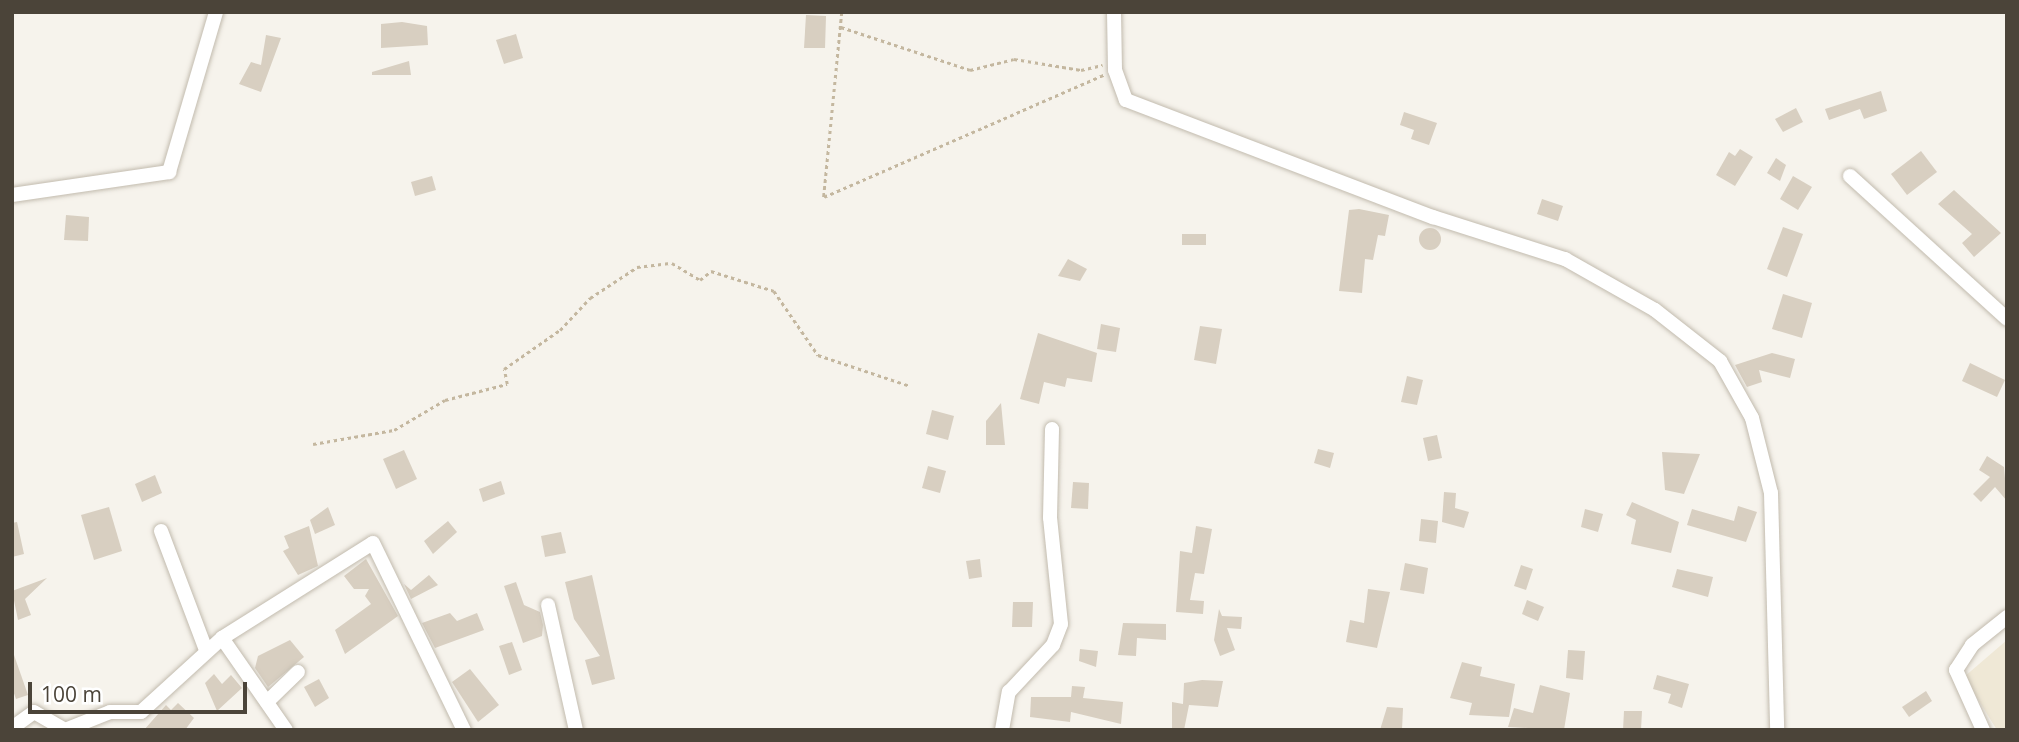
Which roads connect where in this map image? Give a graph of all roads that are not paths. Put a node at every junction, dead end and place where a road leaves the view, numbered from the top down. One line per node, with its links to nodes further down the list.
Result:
1 (216, 12): 4 (street)
2 (1114, 12): 19 (street)
3 (1850, 176): 5 (street)
4 (12, 195)
5 (2007, 319)
6 (1052, 429): 18 (street)
7 (161, 531): 11 (street)
8 (548, 605): 17 (street)
9 (2007, 617): 20 (street)
10 (222, 638): 11 (street); 13 (street); 16 (street)
11 (206, 650): 14 (street)
12 (298, 672): 13 (street)
13 (267, 702): 15 (street)
14 (12, 728)
15 (286, 730)
16 (464, 730)
17 (576, 730)
18 (1002, 730)
19 (1777, 730)
20 (1983, 730)

